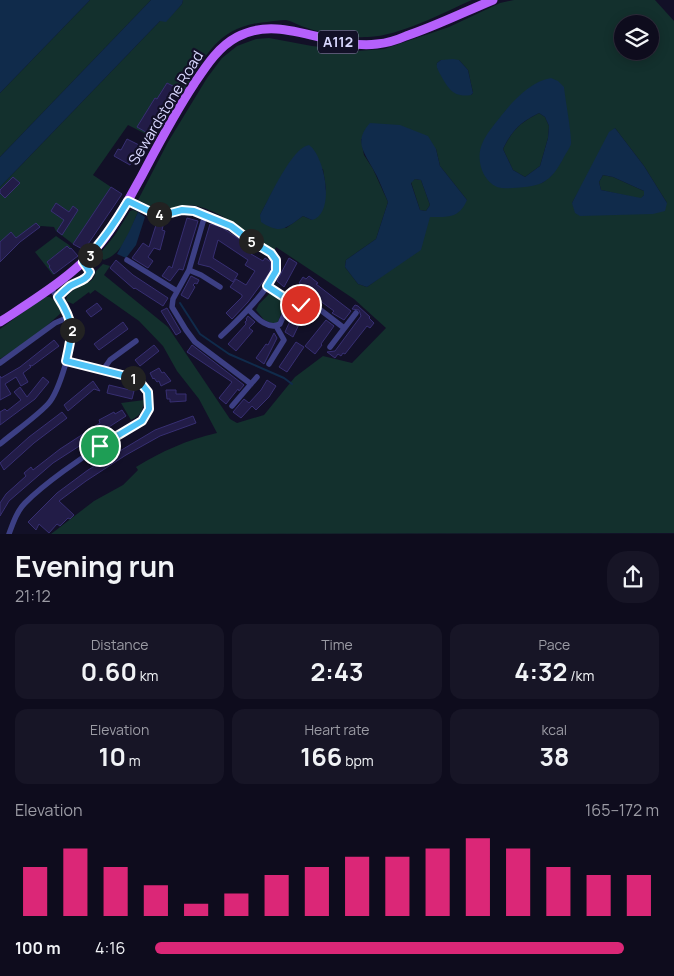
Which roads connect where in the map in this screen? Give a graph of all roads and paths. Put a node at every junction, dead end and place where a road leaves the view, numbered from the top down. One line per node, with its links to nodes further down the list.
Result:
1 (493, 0): 2 (main road, Sewardstone Road / A112)
2 (128, 201): 3 (street); 5 (main road, Sewardstone Road / A112)
3 (206, 215): 6 (street); 7 (street)
4 (127, 260): 10 (street)
5 (83, 262): 8 (main road, Sewardstone Road / A112); 11 (street)
6 (189, 270): 9 (street); 10 (street)
7 (267, 286): 12 (street); 13 (street)
8 (50, 287): 11 (street); 16 (main road, Sewardstone Road / A112)
9 (220, 287)
10 (177, 291): 27 (street)
11 (58, 297): 15 (street)
12 (290, 301): 17 (street); 18 (street)
13 (248, 309): 17 (street); 19 (street)
14 (356, 313): 18 (street)
15 (69, 317): 22 (street); 23 (street)
16 (0, 322)
17 (276, 326): 24 (street)
18 (344, 328): 21 (street)
19 (222, 336)
20 (136, 341): 25 (street)
21 (330, 347)
22 (66, 361): 25 (street); 29 (street)
23 (0, 363)
24 (269, 364)
25 (103, 370): 30 (street)
26 (258, 377): 27 (street)
27 (251, 384): 28 (street)
28 (232, 406)
29 (0, 444)
30 (8, 534)

